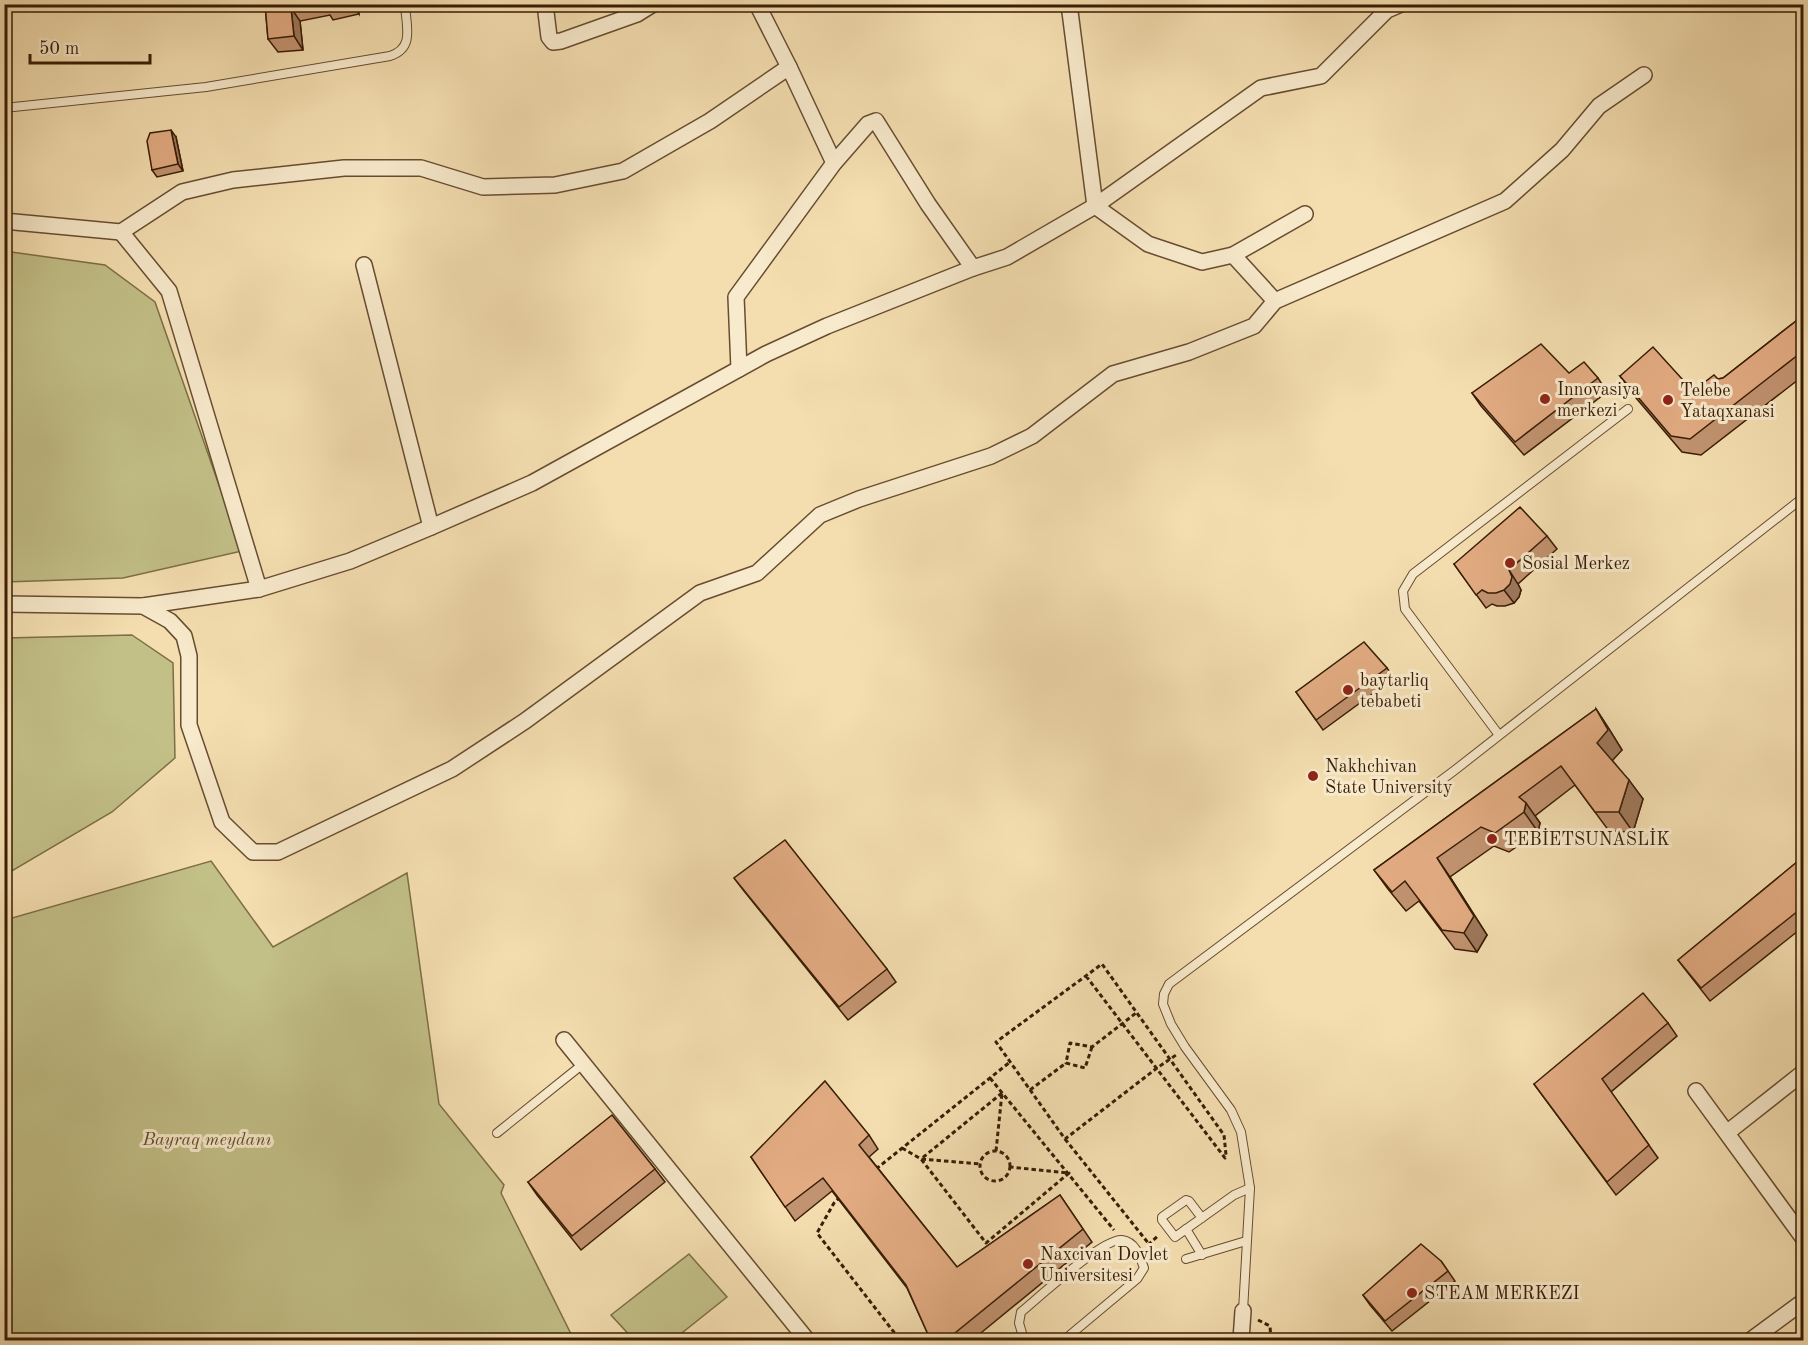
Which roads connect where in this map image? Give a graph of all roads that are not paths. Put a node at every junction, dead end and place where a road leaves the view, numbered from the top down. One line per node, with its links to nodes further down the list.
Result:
1 (405, 4): 9 (lane)
2 (545, 4): 3 (street)
3 (653, 4)
4 (757, 4): 7 (street)
5 (1069, 4): 11 (street)
6 (1401, 4): 11 (street)
7 (789, 67): 10 (street); 14 (street)
8 (1644, 75): 18 (street)
9 (4, 108)
10 (834, 163): 17 (street); 19 (street)
11 (1095, 206): 15 (street); 17 (street)
12 (1305, 214): 15 (street)
13 (4, 221): 14 (street)
14 (121, 232): 23 (street)
15 (1233, 255): 18 (street)
16 (364, 265): 22 (street)
17 (973, 268): 19 (street)
18 (1275, 301): 25 (street)
19 (739, 369): 22 (street)
20 (1628, 409): 26 (lane)
21 (1803, 497): 26 (lane)
22 (431, 527): 23 (street)
23 (259, 589): 25 (street)
24 (4, 604): 25 (street)
25 (143, 606)
26 (1499, 735): 33 (lane)
27 (564, 1040): 28 (street)
28 (583, 1064): 32 (lane); 42 (street)
29 (1803, 1072): 31 (street)
30 (1696, 1091): 36 (street)
31 (1733, 1128)
32 (497, 1133)
33 (1250, 1188): 34 (lane); 37 (lane)
34 (1202, 1218): 35 (lane); 35 (lane)
35 (1186, 1229): 38 (lane)
36 (1803, 1239)
37 (1246, 1241): 38 (lane); 41 (lane)
38 (1202, 1255): 39 (lane)
39 (1186, 1259)
40 (1803, 1301): 46 (street)
41 (1243, 1311): 45 (street)
42 (807, 1341)
43 (1024, 1341): 44 (lane)
44 (1064, 1341)
45 (1241, 1341)
46 (1751, 1341)

